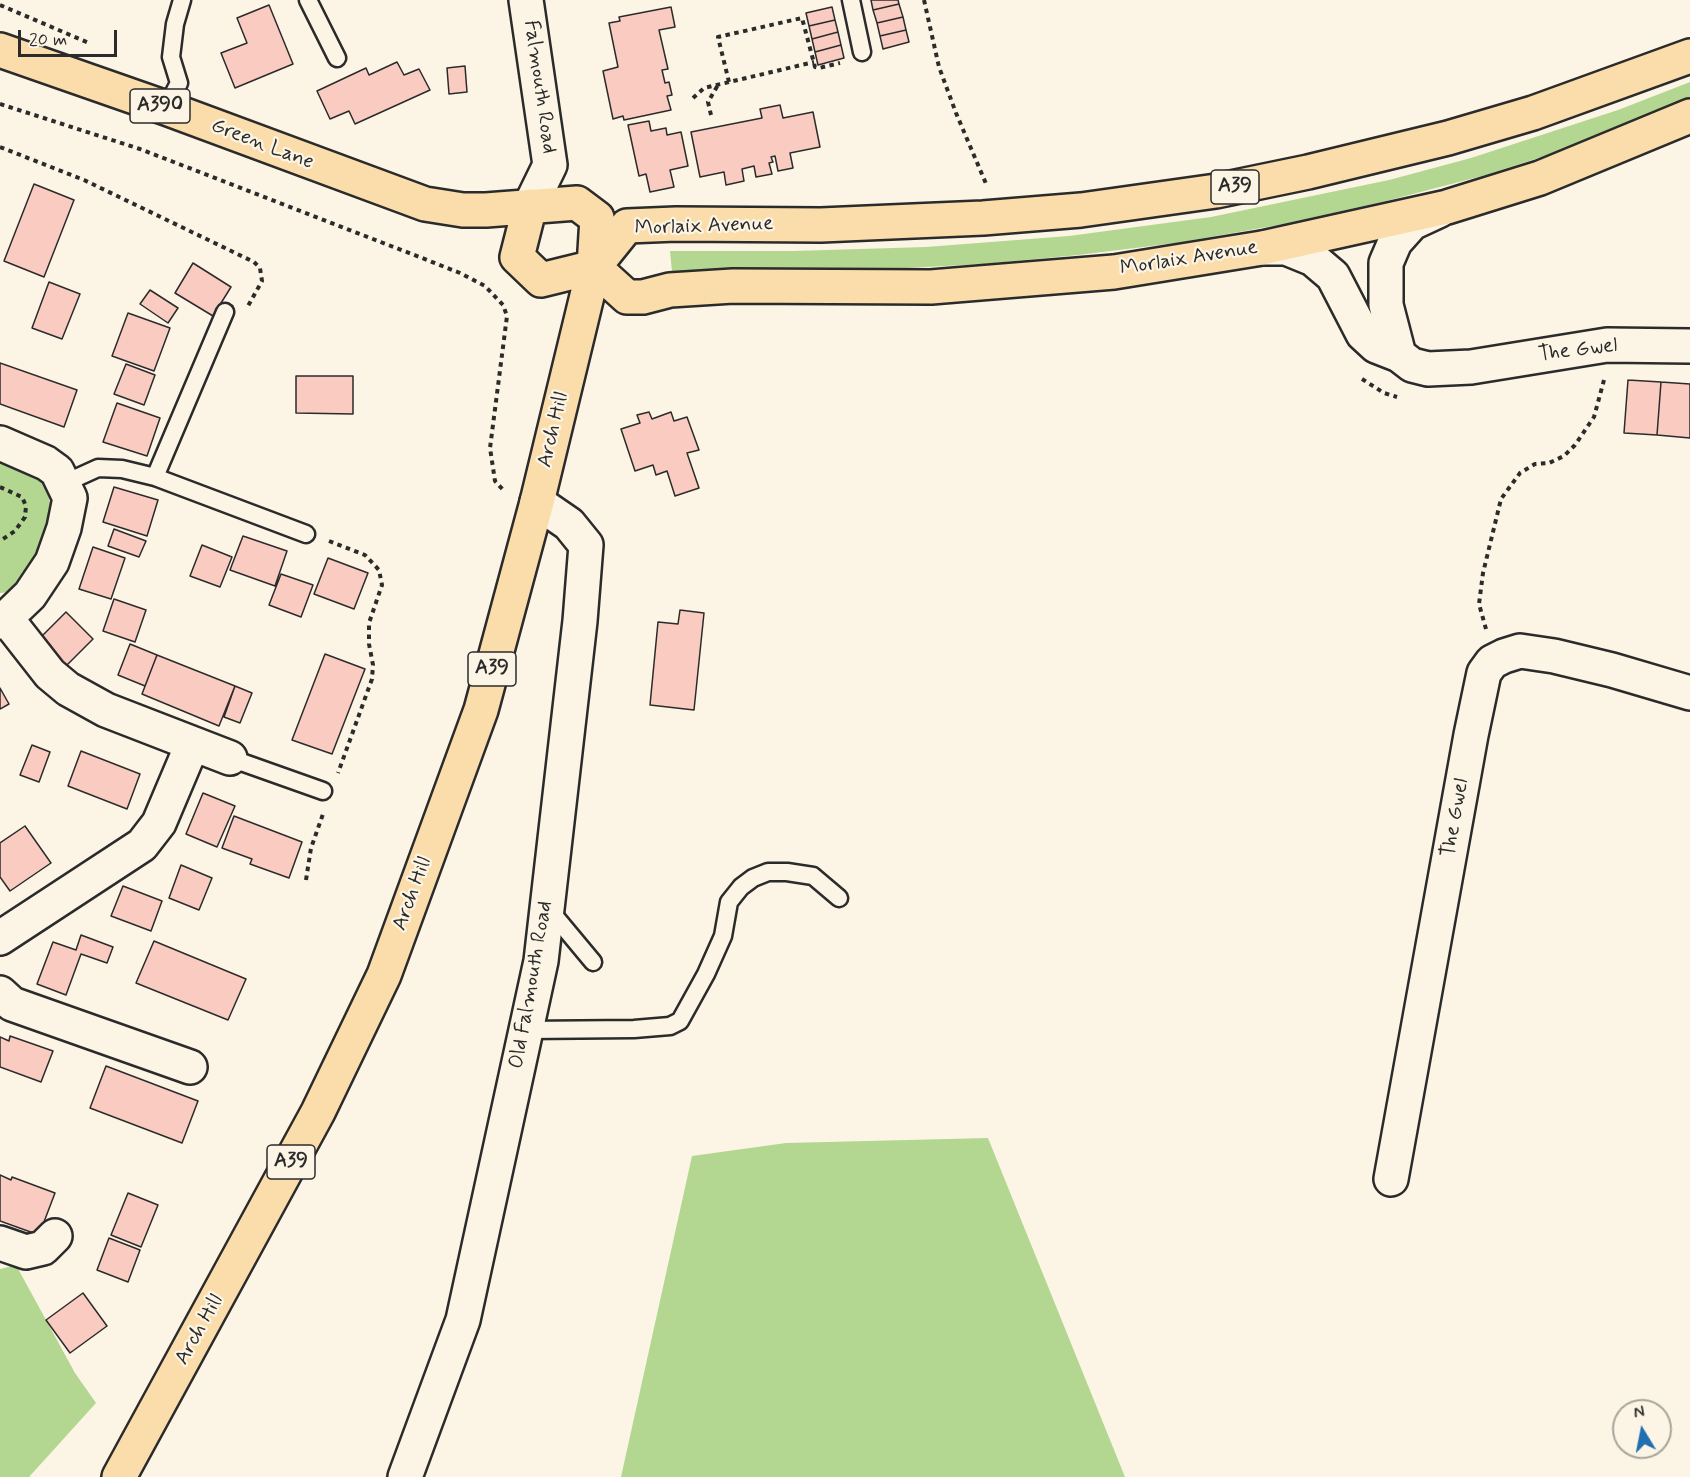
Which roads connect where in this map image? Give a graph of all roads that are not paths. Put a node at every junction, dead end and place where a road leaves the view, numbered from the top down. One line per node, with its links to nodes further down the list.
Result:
1 (182, 0): 9 (lane)
2 (308, 0): 8 (lane)
3 (526, 0): 11 (street, Falmouth Road)
4 (851, 0): 6 (lane)
5 (0, 50): 9 (highway, Green Lane / A390)
6 (862, 52)
7 (1690, 56): 14 (highway, Morlaix Avenue / A39)
8 (337, 58)
9 (166, 108): 11 (highway, Green Lane / A390)
10 (1690, 116): 12 (highway, Morlaix Avenue)
11 (530, 206): 14 (highway, A390); 14 (highway)
12 (1447, 207): 13 (highway, Morlaix Avenue); 17 (street)
13 (1262, 248): 14 (highway, Morlaix Avenue); 17 (street, The Gwel)
14 (594, 267): 21 (highway, Arch Hill / A39)
15 (225, 312): 19 (lane)
16 (1690, 346): 17 (street, The Gwel)
17 (1399, 355)
18 (0, 444): 20 (street)
19 (155, 477): 20 (lane); 22 (lane)
20 (65, 483): 23 (street)
21 (537, 502): 29 (street, Old Falmouth Road); 38 (highway, Arch Hill / A39)
22 (306, 534)
23 (3, 620): 25 (street)
24 (1690, 693): 35 (street, The Gwel)
25 (192, 745): 26 (street); 30 (street)
26 (230, 758): 27 (lane)
27 (325, 798)
28 (839, 898): 33 (lane)
29 (547, 908): 31 (lane); 33 (street, Old Falmouth Road)
30 (0, 938)
31 (593, 962)
32 (0, 993): 34 (street)
33 (526, 1030): 39 (street, Old Falmouth Road)
34 (190, 1067)
35 (1391, 1179)
36 (55, 1236): 37 (street)
37 (0, 1243)
38 (119, 1477)
39 (405, 1477)

